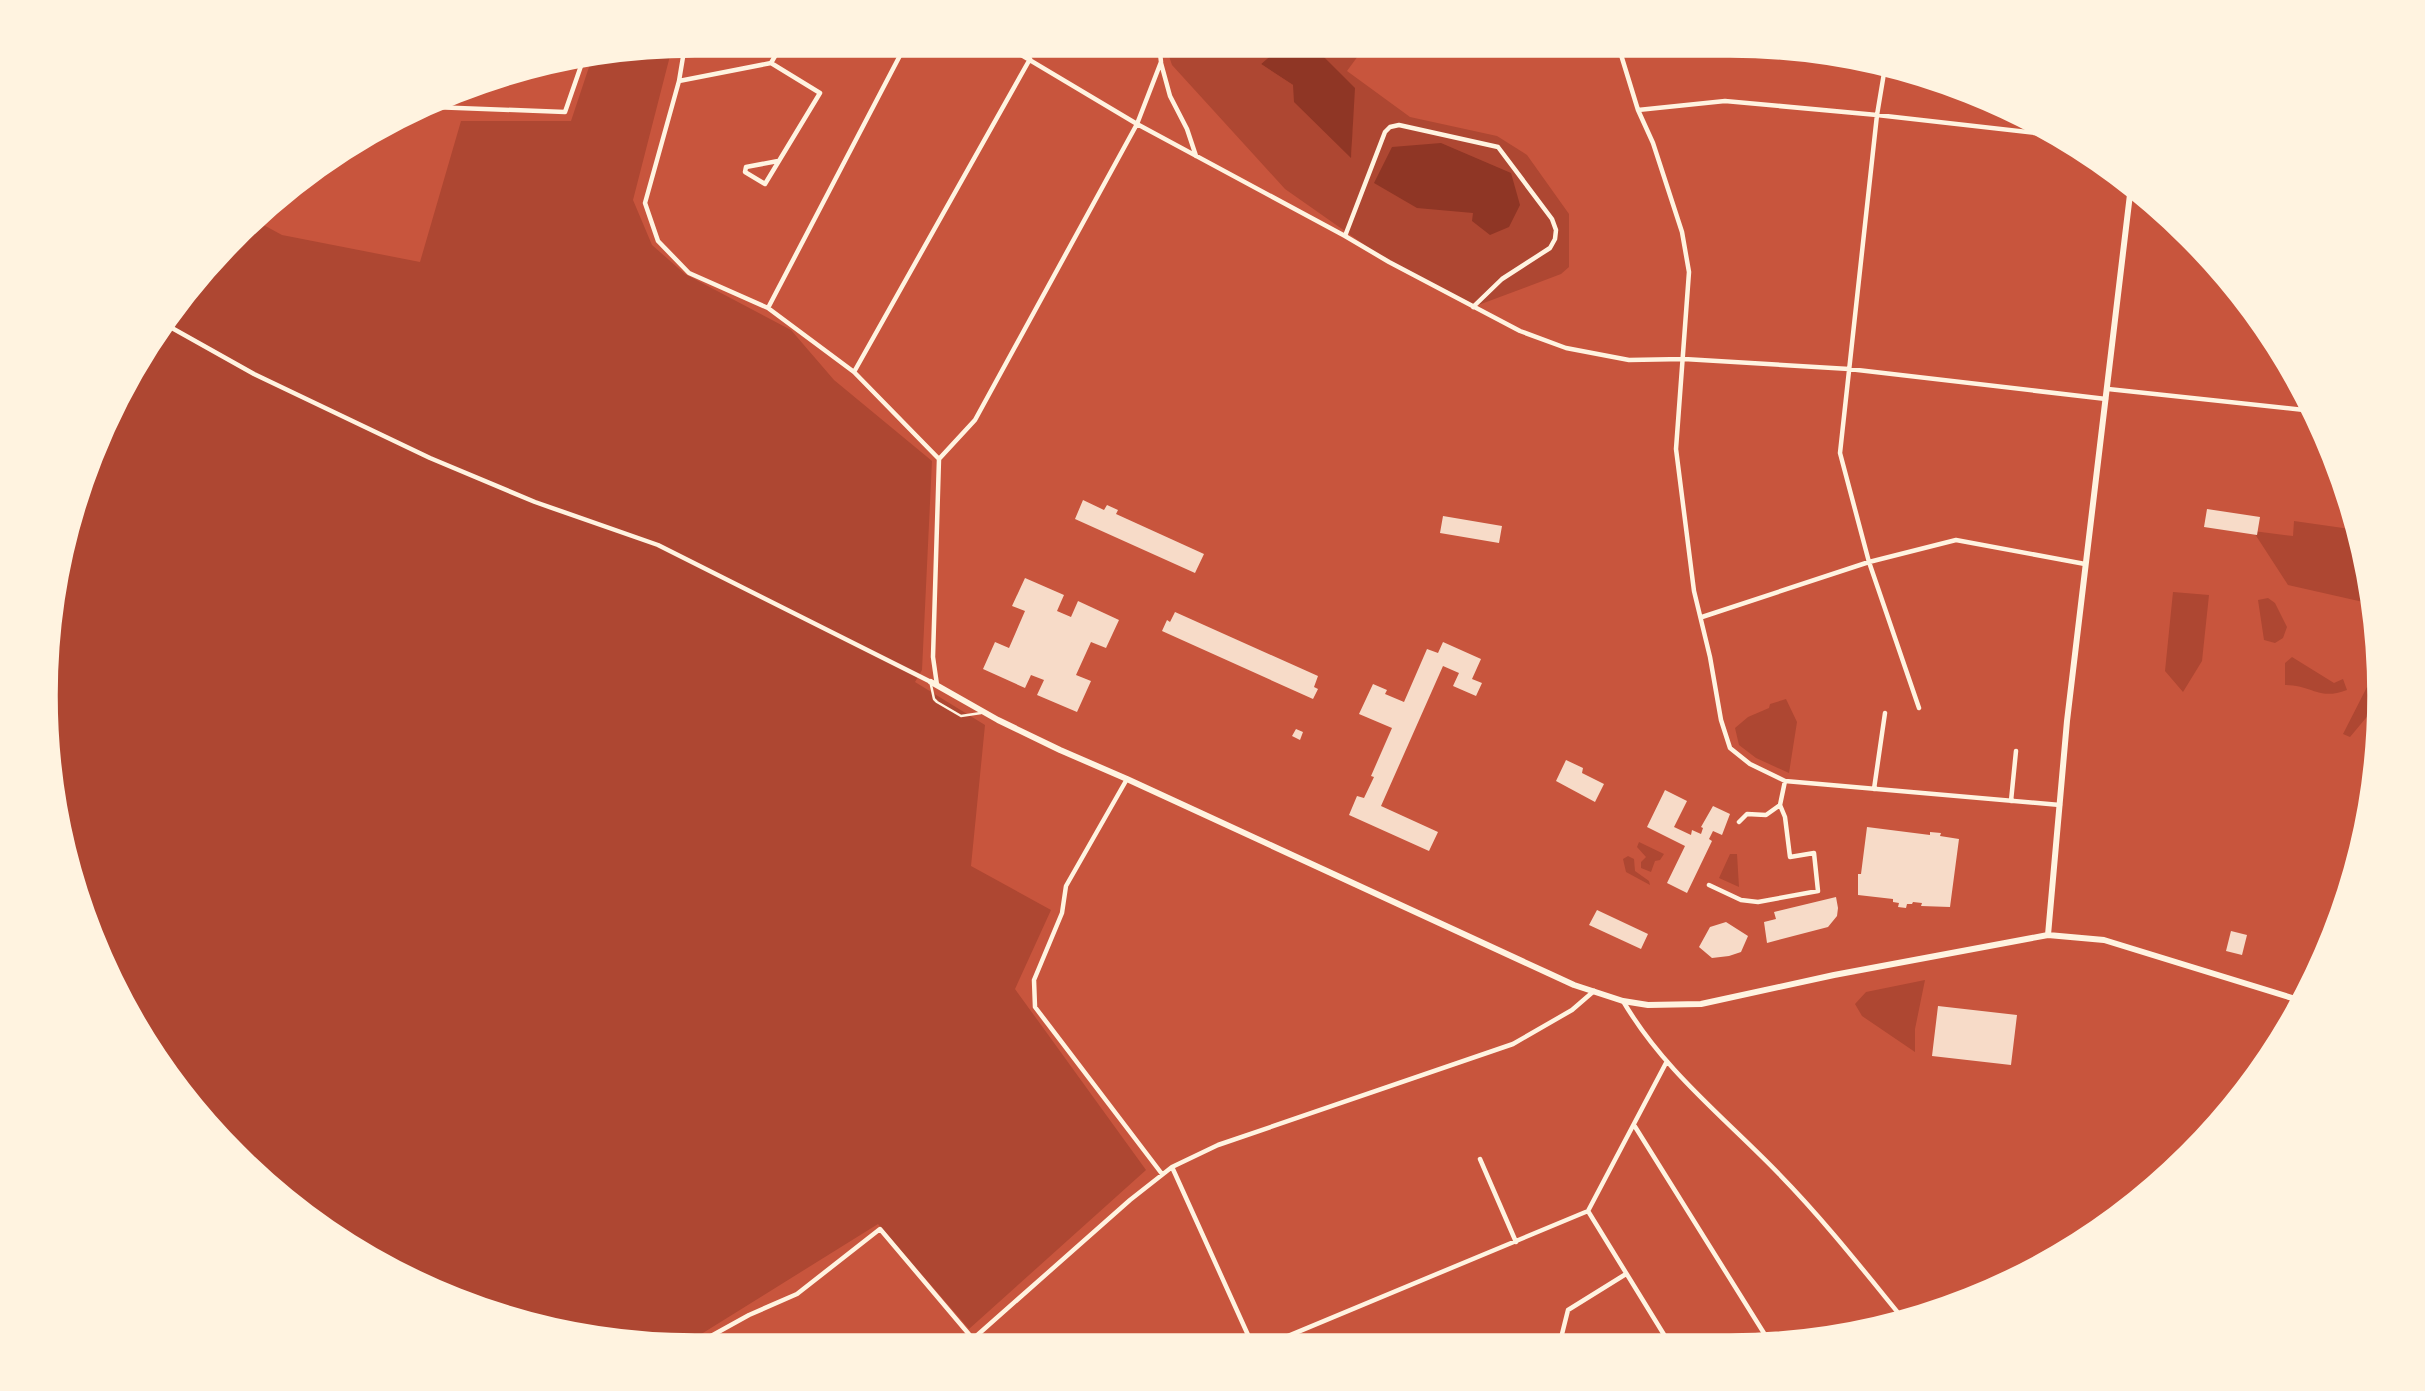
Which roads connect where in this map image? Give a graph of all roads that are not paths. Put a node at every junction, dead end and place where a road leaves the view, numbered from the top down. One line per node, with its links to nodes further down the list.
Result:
1 (683, 56): 12 (street)
2 (775, 56): 9 (street)
3 (900, 56): 23 (street)
4 (1026, 56): 7 (street)
5 (1160, 56): 8 (street)
6 (1621, 56): 14 (street)
7 (1030, 58): 16 (street); 27 (street)
8 (1161, 62): 16 (street); 18 (street)
9 (771, 63): 12 (street); 19 (street)
10 (581, 66): 13 (street)
11 (1884, 75): 15 (street)
12 (679, 81): 23 (street)
13 (445, 108)
14 (1638, 110): 15 (street); 25 (street)
15 (1877, 115): 17 (street); 26 (street)
16 (1137, 124): 18 (street); 31 (street)
17 (2032, 133)
18 (1197, 156): 21 (street)
19 (778, 161): 19 (street)
20 (2130, 197): 28 (street)
21 (1345, 236): 22 (street); 22 (street)
22 (1473, 307): 25 (street)
23 (768, 308): 27 (street)
24 (172, 328): 35 (street)
25 (1684, 359): 26 (street); 34 (street)
26 (1849, 369): 29 (street); 32 (street)
27 (854, 372): 31 (street)
28 (2108, 389): 29 (street); 30 (street)
29 (2107, 399): 33 (street)
30 (2301, 410)
31 (939, 459): 35 (street)
32 (1869, 562): 33 (street); 34 (street); 36 (street)
33 (2085, 565): 45 (street)
34 (1702, 617): 41 (street)
35 (934, 684): 37 (street); 37 (lane)
36 (1919, 708)
37 (985, 712): 40 (street)
38 (1885, 713): 42 (street)
39 (2016, 751): 43 (street)
40 (1127, 779): 49 (street); 56 (street)
41 (1785, 781): 42 (street); 44 (street)
42 (1874, 789): 43 (street)
43 (2011, 801): 45 (street)
44 (1780, 805): 46 (street); 47 (street)
45 (2061, 806): 48 (street)
46 (1739, 822)
47 (1709, 885)
48 (2049, 934): 50 (street); 51 (street)
49 (1594, 991): 51 (street); 55 (street)
50 (2292, 998)
51 (1623, 1001): 52 (street)
52 (1666, 1063): 53 (street); 60 (street)
53 (1634, 1125): 57 (street); 61 (street)
54 (1480, 1159): 58 (street)
55 (1172, 1167): 56 (street); 65 (street)
56 (1162, 1174): 64 (street)
57 (1588, 1211): 58 (street); 59 (street)
58 (1516, 1242): 66 (street)
59 (1626, 1274): 67 (street); 68 (street)
60 (1897, 1312)
61 (1765, 1334)
62 (713, 1335): 63 (street)
63 (970, 1335)
64 (978, 1335)
65 (1248, 1335)
66 (1292, 1335)
67 (1562, 1335)
68 (1664, 1335)

